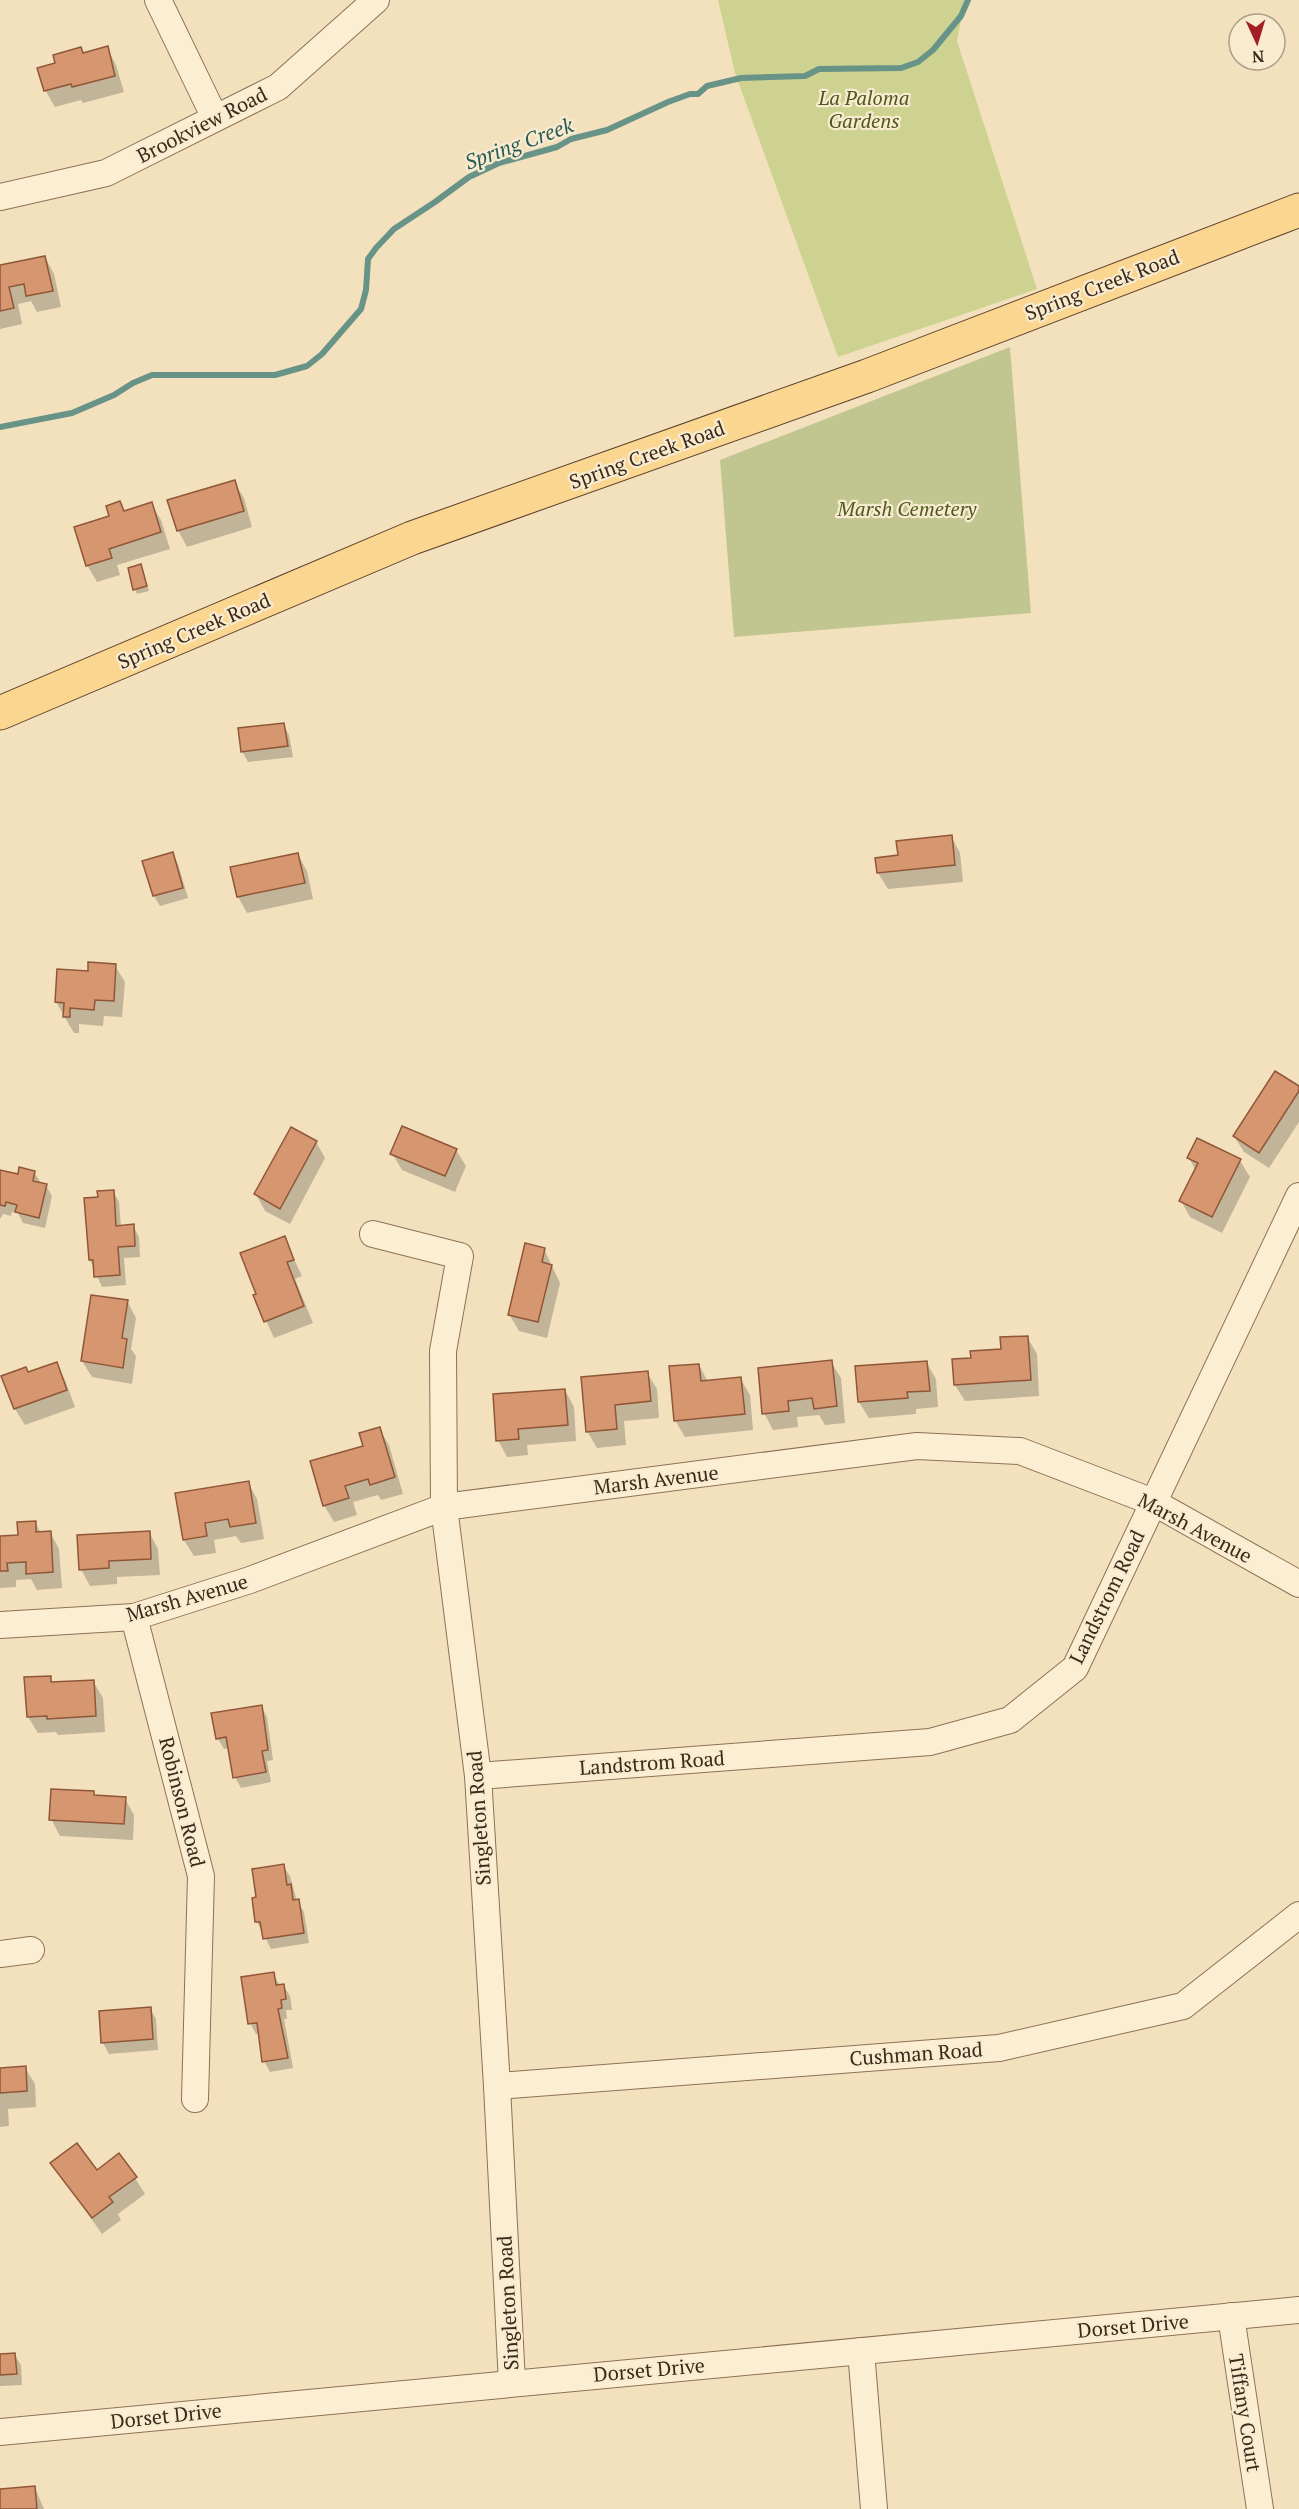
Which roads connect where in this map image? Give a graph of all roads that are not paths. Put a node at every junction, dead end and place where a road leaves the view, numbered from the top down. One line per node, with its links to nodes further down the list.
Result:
1 (158, 0): 3 (street)
2 (376, 0): 3 (street, Brookview Road)
3 (215, 118): 4 (street, Brookview Road)
4 (0, 196)
5 (1299, 210): 6 (main road, Spring Creek Road)
6 (0, 713)
7 (1299, 1196): 9 (street, Landstrom Road)
8 (373, 1234): 10 (street, Singleton Road)
9 (1153, 1502): 10 (street, Marsh Avenue); 11 (street, Marsh Avenue); 14 (street, Landstrom Road)
10 (444, 1507): 12 (street, Marsh Avenue); 14 (street, Singleton Road)
11 (1299, 1584)
12 (134, 1617): 13 (street, Marsh Avenue); 19 (street, Robinson Road)
13 (0, 1625)
14 (478, 1776): 18 (street, Singleton Road)
15 (1299, 1915): 18 (street, Cushman Road)
16 (31, 1950): 17 (street)
17 (0, 1954)
18 (497, 2086): 23 (street, Singleton Road)
19 (195, 2099)
20 (1299, 2310): 21 (street, Dorset Drive)
21 (1231, 2316): 22 (street, Dorset Drive); 26 (street, Tiffany Court)
22 (861, 2351): 23 (street, Dorset Drive); 25 (street)
23 (512, 2383): 24 (street, Dorset Drive)
24 (0, 2432)
25 (874, 2509)
26 (1260, 2509)

